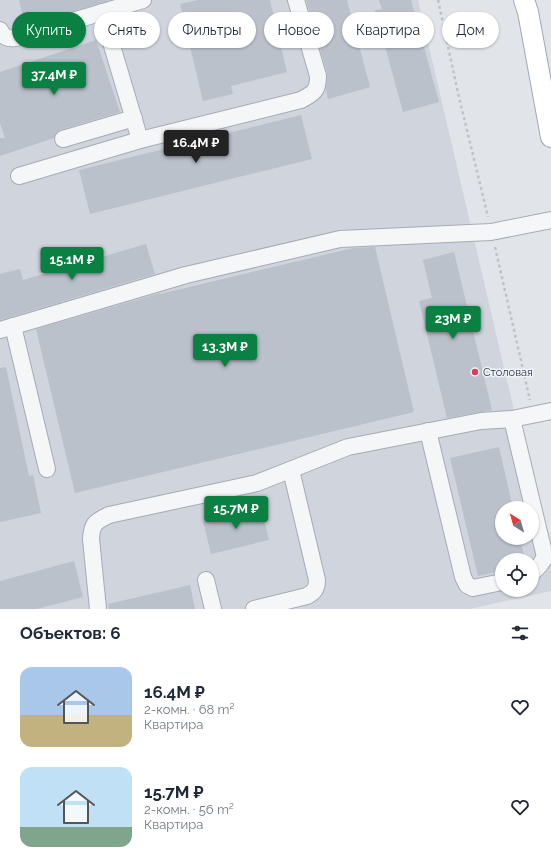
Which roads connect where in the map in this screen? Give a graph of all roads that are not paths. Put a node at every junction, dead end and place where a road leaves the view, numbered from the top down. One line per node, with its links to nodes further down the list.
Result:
1 (143, 0): 4 (lane)
2 (296, 0): 11 (lane)
3 (524, 0): 9 (main road)
4 (102, 12)
5 (94, 14): 6 (lane)
6 (0, 30)
7 (113, 48): 8 (lane)
8 (134, 118): 10 (lane); 11 (lane)
9 (551, 137)
10 (63, 139)
11 (140, 140): 12 (lane)
12 (19, 176)
13 (551, 220): 14 (lane)
14 (6, 328): 18 (lane)
15 (551, 411): 16 (lane)
16 (512, 419): 17 (lane); 20 (lane)
17 (428, 431): 19 (lane); 23 (lane)
18 (47, 469)
19 (291, 470): 24 (lane); 26 (lane)
20 (548, 556): 21 (lane)
21 (539, 566)
22 (206, 580): 25 (lane)
23 (495, 583)
24 (98, 609)
25 (213, 609)
26 (254, 609)

